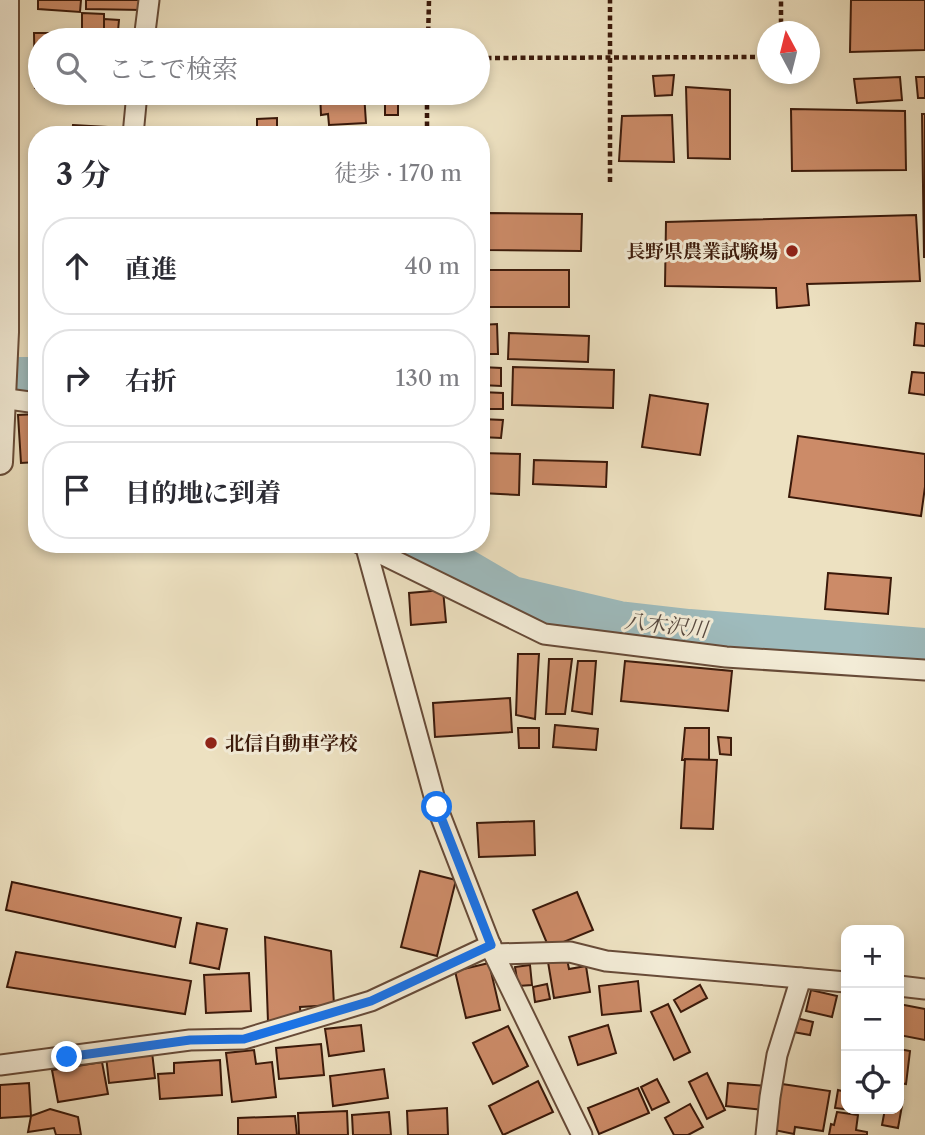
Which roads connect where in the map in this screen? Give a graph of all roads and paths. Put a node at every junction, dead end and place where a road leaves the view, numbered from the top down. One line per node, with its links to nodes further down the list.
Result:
1 (6, 0): 17 (street)
2 (149, 0): 7 (street)
3 (429, 0): 8 (path)
4 (610, 0): 9 (path)
5 (781, 0): 6 (path)
6 (781, 21)
7 (146, 28)
8 (428, 28)
9 (611, 57): 10 (path); 11 (path); 16 (path)
10 (757, 57)
11 (490, 58)
12 (136, 105): 14 (street)
13 (427, 105): 15 (path)
14 (134, 126)
15 (426, 126)
16 (610, 182)
17 (2, 398): 18 (street); 19 (street)
18 (28, 402)
19 (0, 462)
20 (366, 553): 23 (street)
21 (380, 553): 22 (street)
22 (925, 670)
23 (492, 949): 24 (street); 28 (street); 29 (street)
24 (802, 978): 25 (street); 30 (street)
25 (841, 982)
26 (904, 987): 27 (street)
27 (925, 989)
28 (0, 1065)
29 (582, 1135)
30 (766, 1135)

